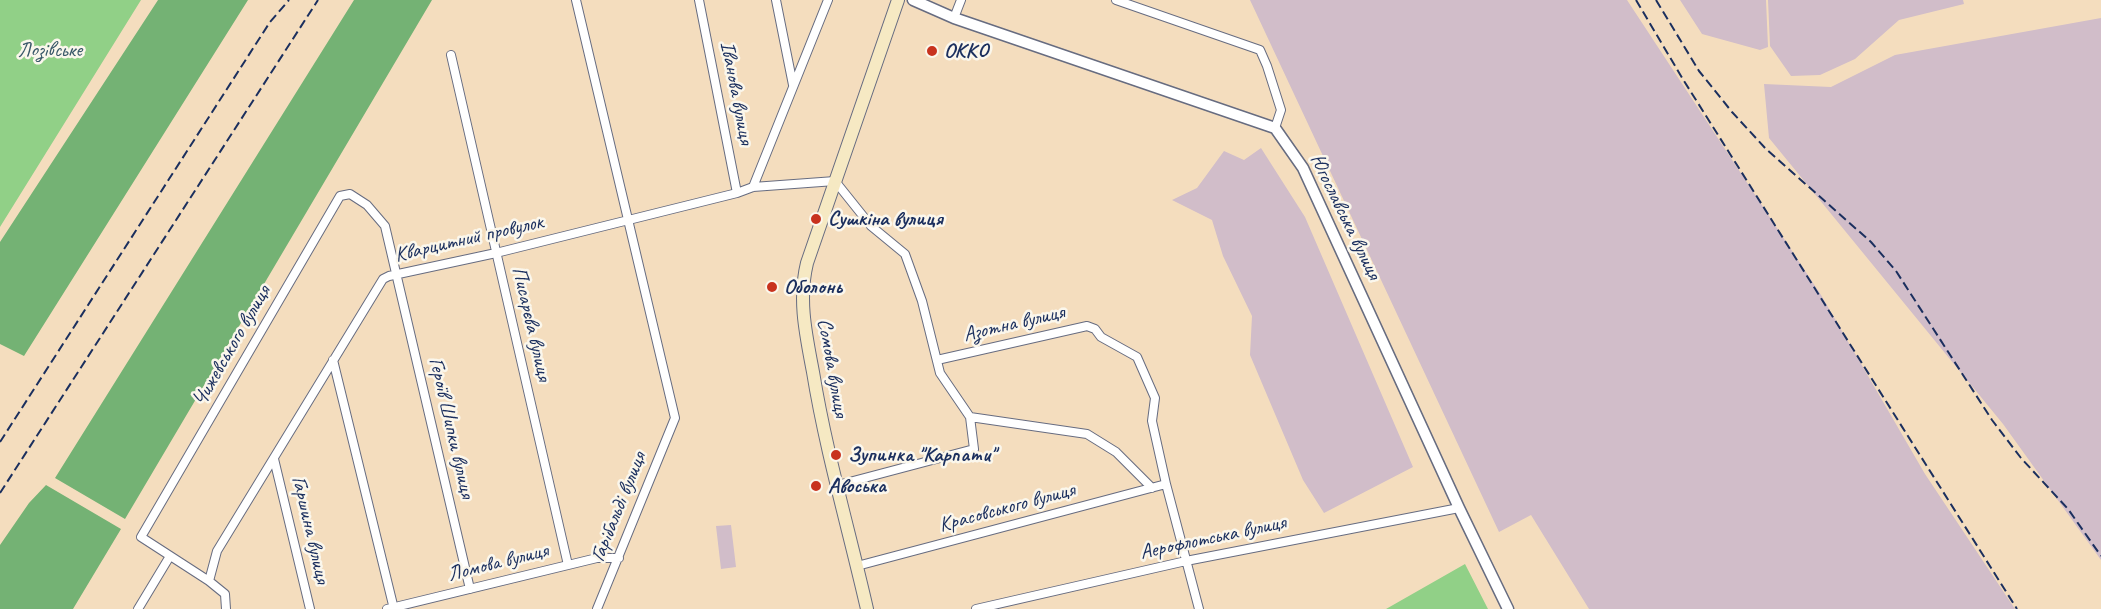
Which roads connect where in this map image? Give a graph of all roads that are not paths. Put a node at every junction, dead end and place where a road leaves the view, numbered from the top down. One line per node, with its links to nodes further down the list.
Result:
1 (576, 0): 16 (street)
2 (699, 0): 15 (street, Іванова вулиця)
3 (776, 0): 11 (street)
4 (828, 0): 11 (street)
5 (898, 0): 13 (main road, Сомова вулиця)
6 (913, 0): 9 (street)
7 (961, 0): 9 (street)
8 (1116, 0): 12 (street)
9 (954, 18): 12 (street)
10 (451, 55): 17 (street, Писарєва вулиця)
11 (793, 86): 14 (street)
12 (1275, 128): 26 (street, Югославська вулиця)
13 (835, 181): 14 (street, Кварцитний провулок); 20 (street); 24 (main road, Сомова вулиця)
14 (753, 187): 15 (street, Кварцитний провулок)
15 (737, 193): 16 (street, Кварцитний провулок)
16 (628, 220): 17 (street, Кварцитний провулок); 28 (street, Гарібальді вулиця)
17 (496, 253): 18 (street, Кварцитний провулок); 30 (street, Писарєва вулиця)
18 (398, 275): 19 (street, Кварцитний провулок); 27 (street, Чижевського вулиця); 33 (street, Героїв Шипки вулиця)
19 (333, 360): 22 (street, Кварцитний провулок); 34 (street)
20 (937, 360): 21 (street); 23 (street, Азотна вулиця)
21 (970, 417): 24 (street); 25 (street)
22 (274, 459): 32 (street, Кварцитний провулок); 37 (street, Гаршина вулиця)
23 (1166, 484): 25 (street, Красовського вулиця); 29 (street, Азотна вулиця)
24 (838, 485): 31 (main road, Сомова вулиця)
25 (1152, 488): 31 (street, Красовського вулиця)
26 (1459, 508): 29 (street, Аерофлотська вулиця); 42 (street, Югославська вулиця)
27 (170, 556): 32 (street, Чижевського вулиця); 35 (street)
28 (619, 558): 30 (street, Ломова вулиця); 38 (street, Гарібальді вулиця)
29 (1186, 561): 40 (street, Аерофлотська вулиця); 41 (street, Азотна вулиця)
30 (568, 565): 33 (street, Ломова вулиця)
31 (857, 566): 39 (main road, Сомова вулиця)
32 (209, 580): 36 (street)
33 (470, 589): 34 (street, Ломова вулиця)
34 (391, 608)
35 (138, 609)
36 (226, 609)
37 (310, 609)
38 (597, 609)
39 (867, 609)
40 (976, 609)
41 (1199, 609)
42 (1508, 609)

